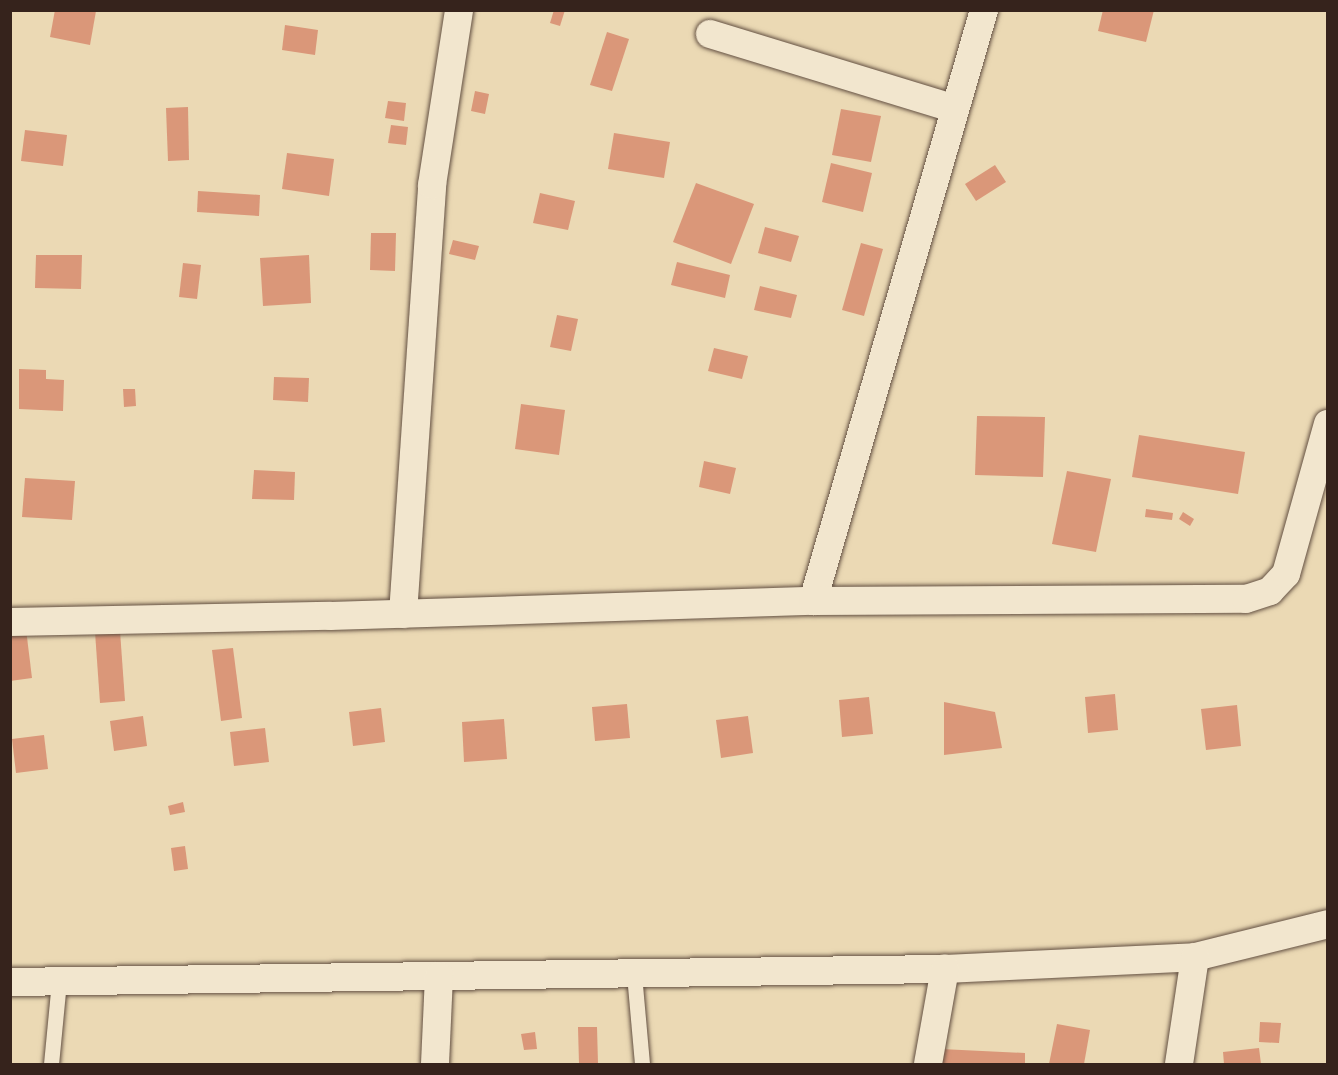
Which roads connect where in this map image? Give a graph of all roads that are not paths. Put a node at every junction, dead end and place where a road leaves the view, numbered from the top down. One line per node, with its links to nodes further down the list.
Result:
1 (459, 10): 7 (street)
2 (984, 10): 4 (street)
3 (710, 34): 4 (street)
4 (955, 109): 6 (street)
5 (1328, 424): 6 (street)
6 (813, 601): 7 (street)
7 (403, 614): 8 (street)
8 (10, 622)
9 (1328, 924): 10 (street)
10 (1195, 957): 11 (street); 20 (street)
11 (945, 969): 12 (street); 19 (street)
12 (634, 974): 13 (street); 18 (lane)
13 (439, 975): 14 (street); 17 (street)
14 (59, 981): 15 (street); 16 (lane)
15 (10, 982)
16 (51, 1065)
17 (435, 1065)
18 (642, 1065)
19 (928, 1065)
20 (1179, 1065)

